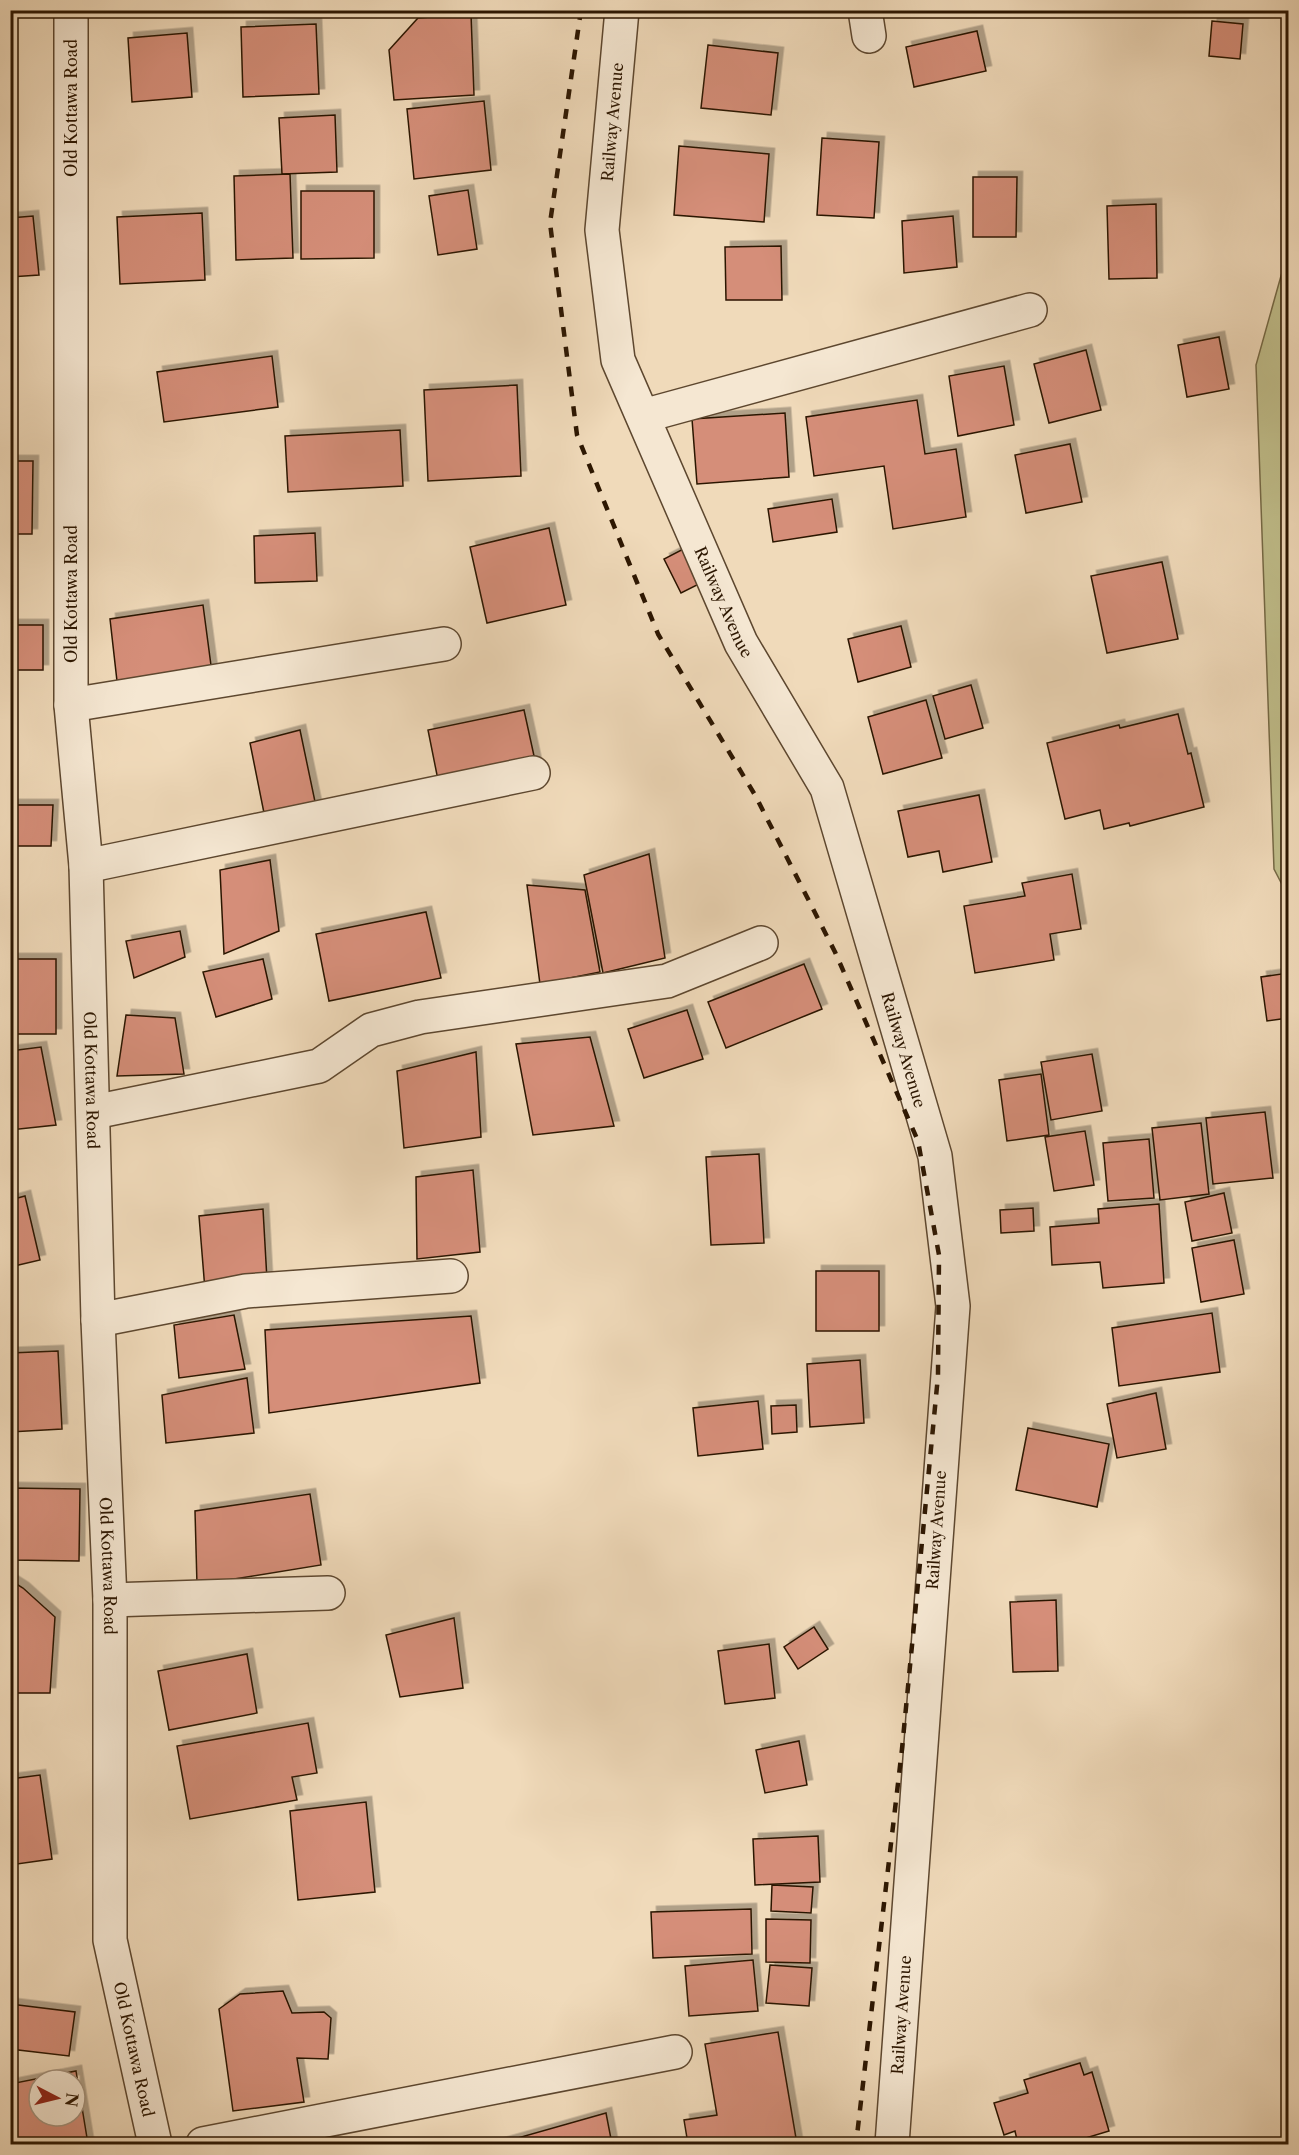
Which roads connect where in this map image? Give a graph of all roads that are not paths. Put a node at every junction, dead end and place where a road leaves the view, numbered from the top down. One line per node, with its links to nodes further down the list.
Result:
1 (71, 10): 6 (street, Old Kottawa Road)
2 (622, 10): 4 (street, Railway Avenue)
3 (1030, 310): 4 (street)
4 (643, 416): 18 (street, Railway Avenue)
5 (444, 645): 6 (street)
6 (71, 705): 8 (street, Old Kottawa Road)
7 (533, 773): 8 (street)
8 (86, 866): 10 (street, Old Kottawa Road)
9 (761, 943): 10 (street)
10 (94, 1112): 12 (street, Old Kottawa Road)
11 (451, 1276): 12 (street)
12 (98, 1320): 14 (street, Old Kottawa Road)
13 (328, 1593): 14 (street)
14 (110, 1600): 16 (street, Old Kottawa Road)
15 (675, 2052): 17 (street)
16 (155, 2145)
17 (203, 2145)
18 (892, 2145)

